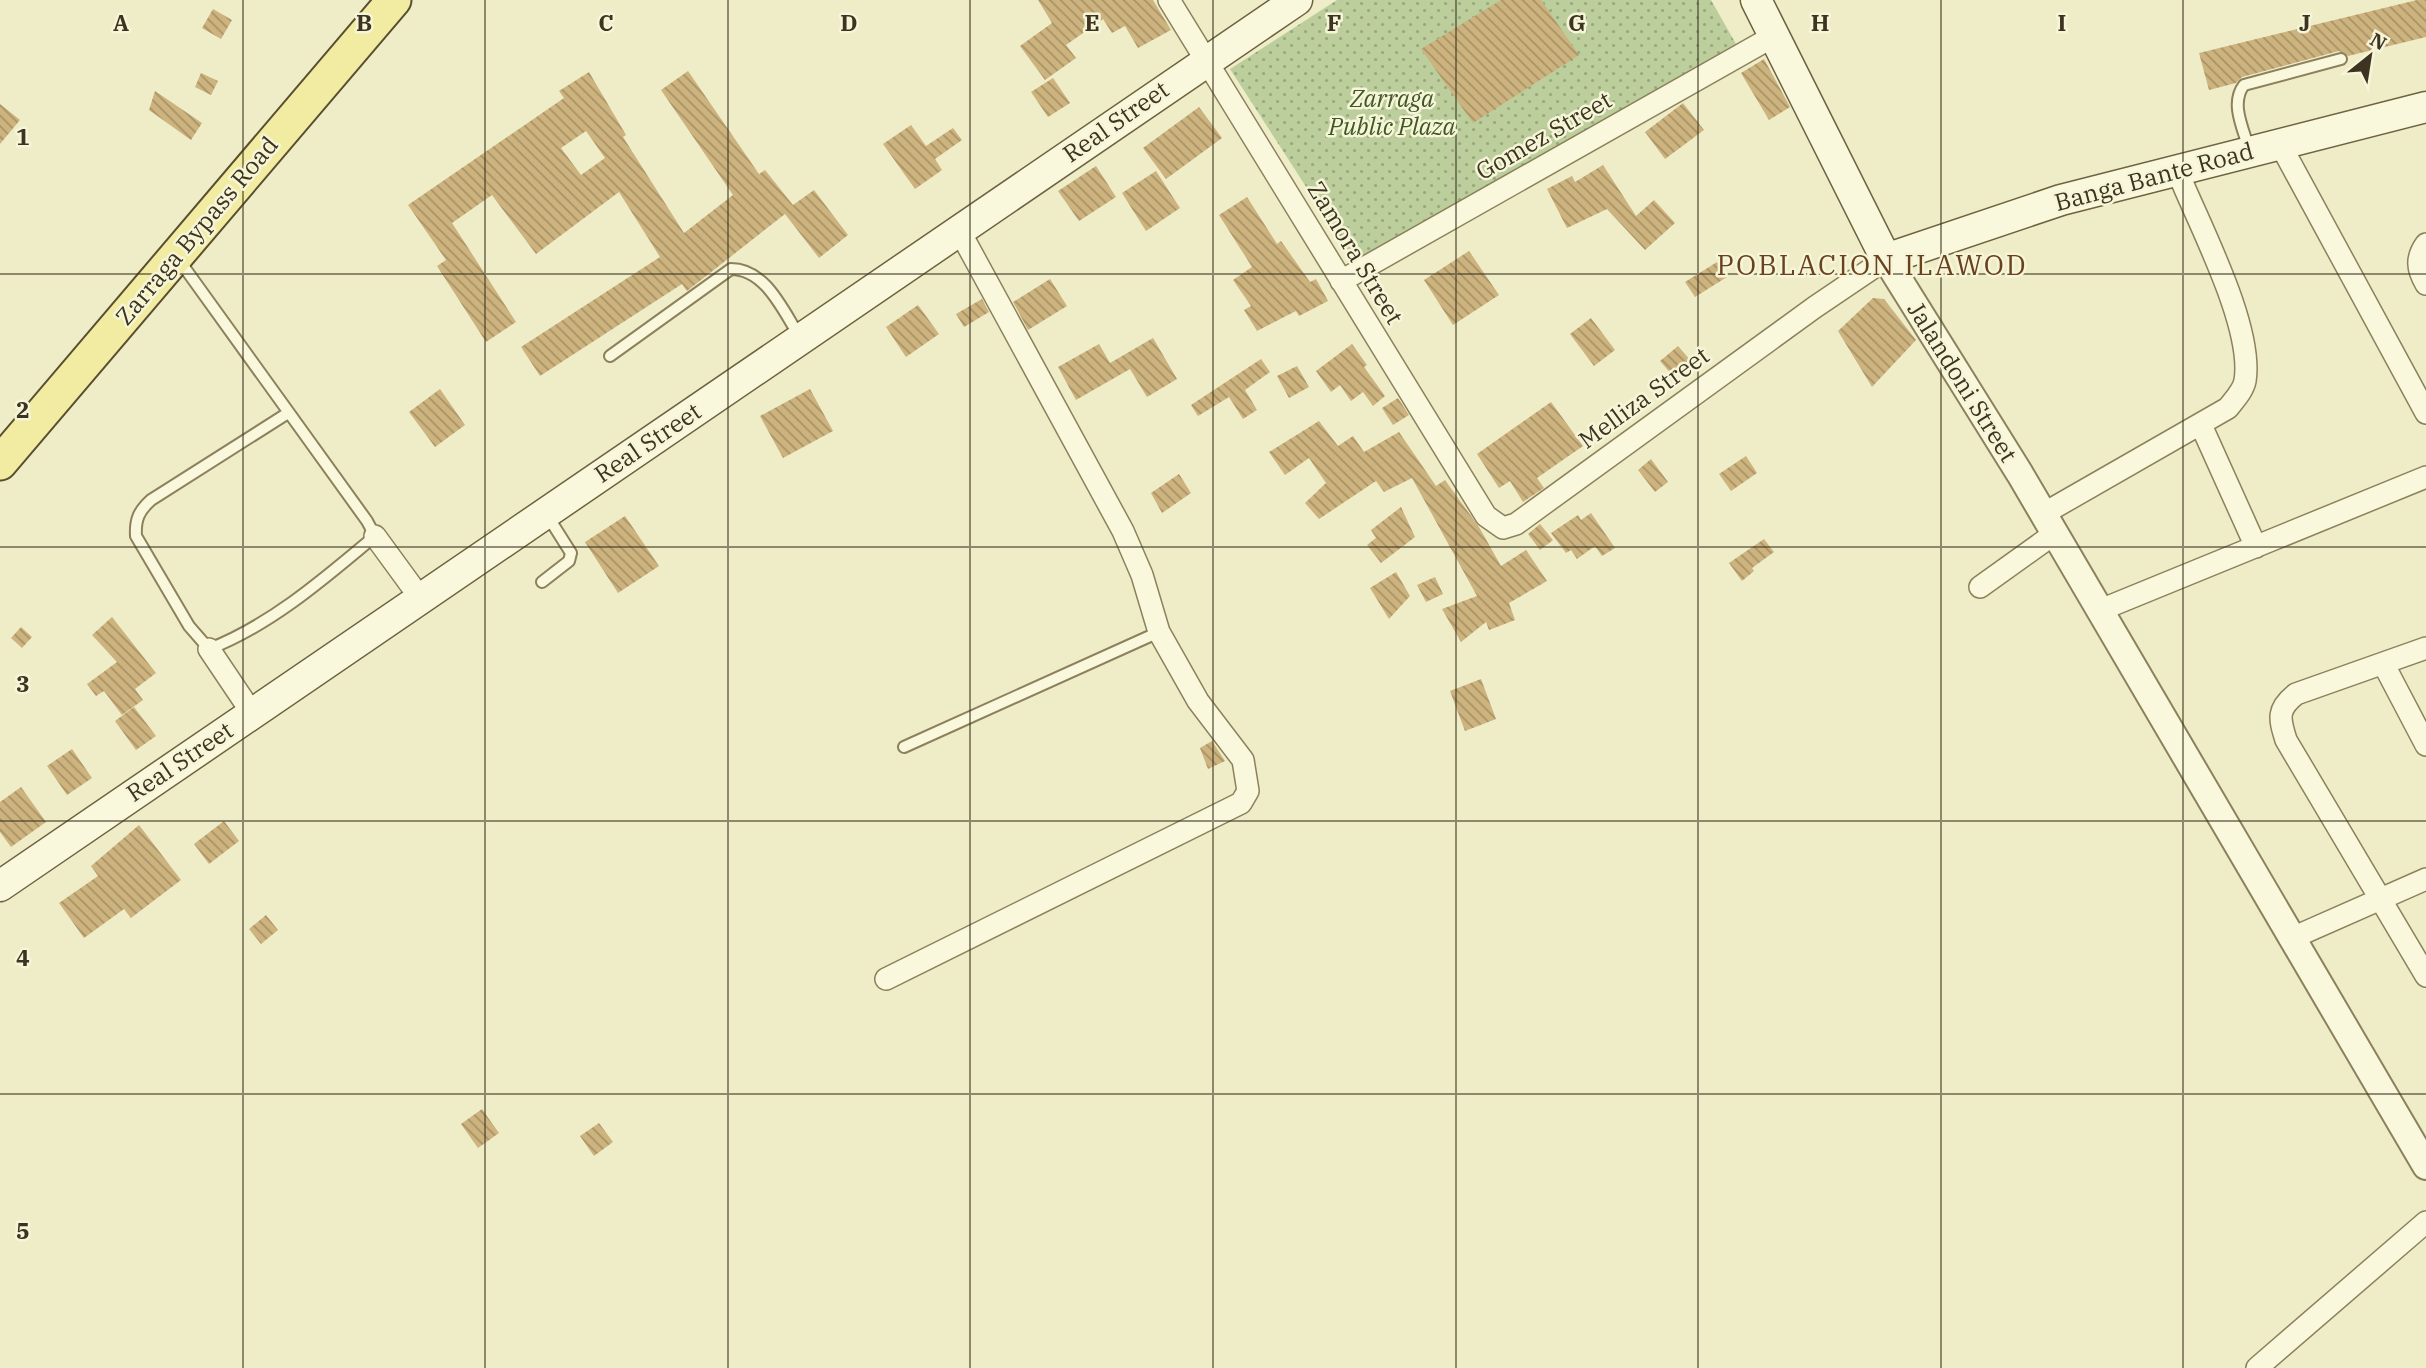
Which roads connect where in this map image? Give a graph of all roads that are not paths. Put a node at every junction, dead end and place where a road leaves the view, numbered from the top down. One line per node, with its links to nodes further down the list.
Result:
1 (394, 0): 14 (main road, Zarraga Bypass Road)
2 (1169, 0): 7 (street, Zamora Street)
3 (1297, 0): 7 (main road, Real Street)
4 (1756, 0): 5 (main road, Jalandoni Street)
5 (1773, 36): 15 (main road, Jalandoni Street); 16 (street, Gomez Street)
6 (2341, 59): 10 (lane)
7 (1207, 60): 12 (main road, Real Street); 16 (street, Zamora Street)
8 (2426, 107): 9 (main road, Banga Bante Road)
9 (2280, 144): 10 (main road, Banga Bante Road); 21 (street)
10 (2249, 151): 11 (main road, Banga Bante Road)
11 (2177, 170): 15 (main road, Banga Bante Road); 22 (street)
12 (959, 230): 18 (main road, Real Street); 34 (street)
13 (2426, 244): 17 (street)
14 (176, 256): 20 (lane); 23 (main road, Zarraga Bypass Road)
15 (1886, 259): 26 (street, Jalandoni Street); 27 (street, Melliza Street)
16 (1340, 281): 27 (street, Zamora Street)
17 (2426, 284)
18 (801, 339): 19 (lane); 25 (main road, Real Street)
19 (610, 356)
20 (288, 413): 28 (lane); 36 (lane)
21 (2426, 413)
22 (2202, 425): 26 (street); 29 (street)
23 (0, 463)
24 (2426, 477): 29 (street)
25 (546, 513): 30 (lane); 32 (main road, Real Street)
26 (2048, 524): 31 (street); 33 (street, Jalandoni Street)
27 (1503, 528)
28 (375, 536): 32 (street); 36 (lane)
29 (2256, 547): 33 (street)
30 (541, 582)
31 (1980, 587)
32 (421, 599): 38 (main road, Real Street)
33 (2098, 611): 44 (street, Jalandoni Street)
34 (1159, 632): 40 (lane); 46 (street)
35 (2426, 648): 37 (street)
36 (209, 649): 38 (street)
37 (2384, 665): 39 (street); 43 (street)
38 (252, 713): 42 (main road, Real Street)
39 (2426, 745)
40 (904, 747)
41 (2426, 879): 43 (street)
42 (0, 886)
43 (2380, 899): 44 (street); 45 (street)
44 (2290, 939): 47 (street, Jalandoni Street)
45 (2426, 976)
46 (886, 979)
47 (2426, 1166)
48 (2426, 1222): 49 (street)
49 (2257, 1368)

